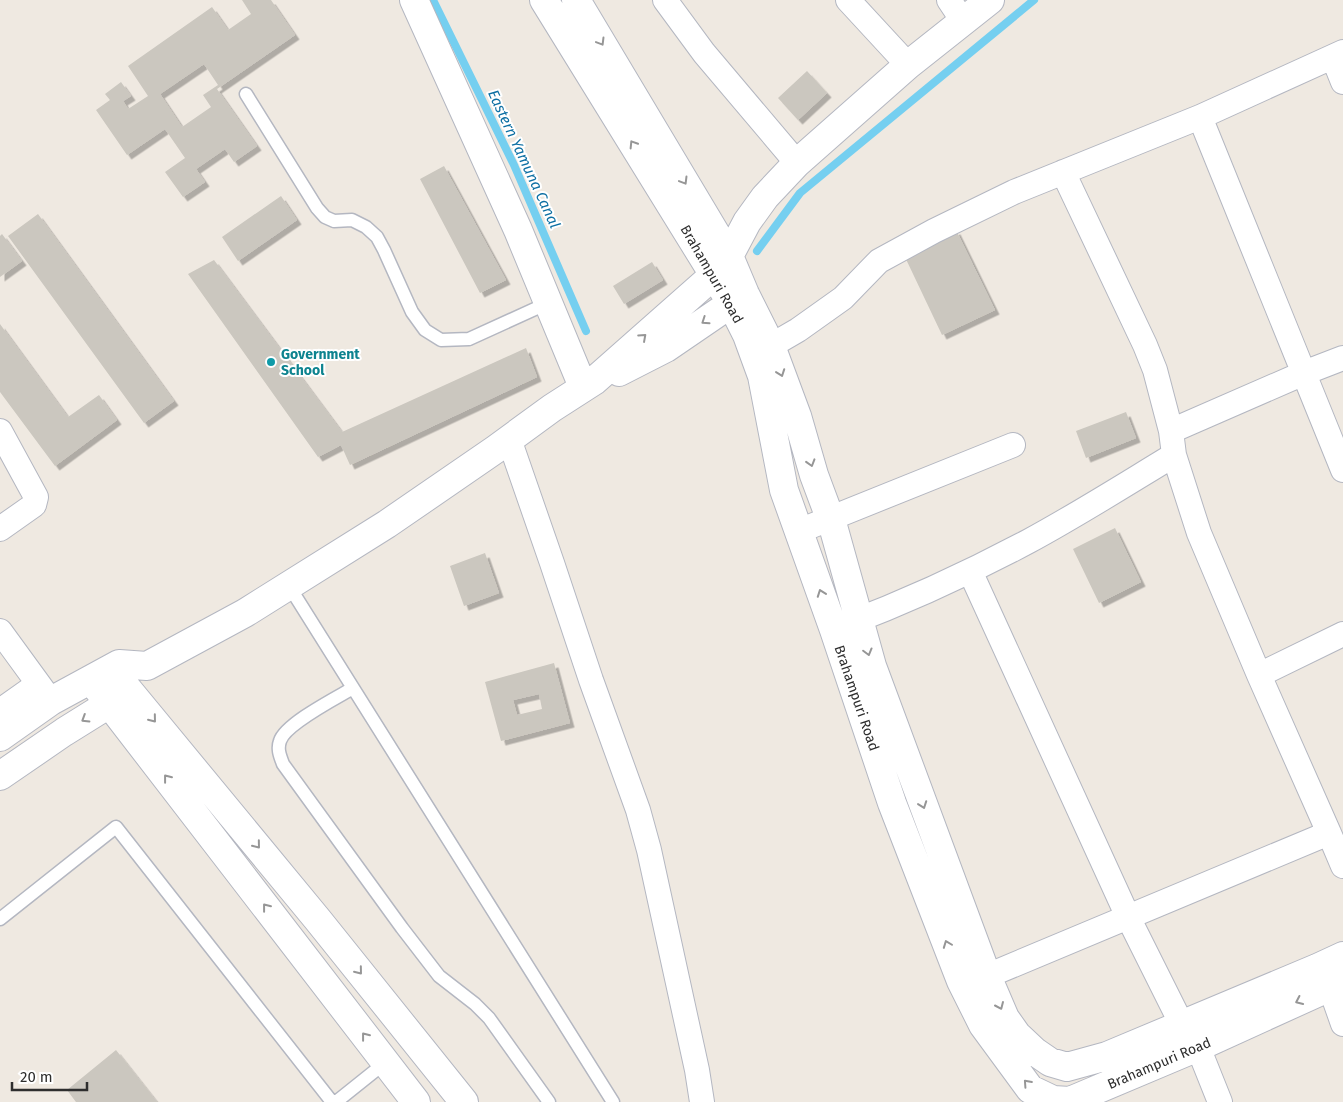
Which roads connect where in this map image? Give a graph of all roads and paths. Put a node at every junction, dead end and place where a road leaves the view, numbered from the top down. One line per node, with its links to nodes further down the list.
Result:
1 (414, 0): 17 (street)
2 (544, 0): 15 (street, Brahampuri Road, one-way to 2)
3 (576, 0): 15 (street, Brahampuri Road, one-way to 15)
4 (665, 0): 13 (street)
5 (848, 0): 9 (street)
6 (990, 0): 7 (street)
7 (956, 11): 9 (street)
8 (1338, 54): 10 (street); 12 (street)
9 (908, 65): 13 (street)
10 (1343, 82)
11 (246, 94): 17 (lane)
12 (1200, 117): 14 (street); 20 (street)
13 (798, 162): 15 (street)
14 (1063, 172): 18 (street); 23 (street)
15 (722, 266): 16 (street, Brahampuri Road); 21 (street, one-way to 15)
16 (738, 299): 18 (street, Brahampuri Road); 21 (street, one-way to 21)
17 (548, 303): 21 (street)
18 (762, 351): 28 (street, Brahampuri Road, one-way to 28); 30 (street, Brahampuri Road)
19 (1343, 358): 20 (street)
20 (1304, 373): 23 (street); 27 (street)
21 (589, 384): 24 (street)
22 (0, 431): 29 (street)
23 (1171, 431): 26 (street)
24 (509, 439): 32 (street); 64 (street)
25 (1013, 445): 28 (street)
26 (1174, 455): 31 (street); 39 (street)
27 (1343, 470)
28 (829, 519): 30 (street); 33 (street, Brahampuri Road)
29 (0, 529)
30 (799, 531): 34 (street, Brahampuri Road, one-way to 30)
31 (970, 571): 33 (street); 48 (street)
32 (289, 586): 37 (street); 40 (lane)
33 (859, 620): 34 (street); 51 (street, Brahampuri Road, one-way to 51)
34 (834, 630): 65 (street, Brahampuri Road, one-way to 34)
35 (0, 631): 41 (street)
36 (1343, 634): 39 (street)
37 (147, 666): 38 (street); 42 (street)
38 (101, 674): 41 (street); 42 (street)
39 (1259, 675): 46 (street)
40 (353, 688): 62 (lane); 63 (lane)
41 (44, 693): 43 (street); 44 (street)
42 (120, 697): 45 (street, one-way to 45); 56 (street, one-way to 42); 61 (street, one-way to 61)
43 (0, 711)
44 (0, 737)
45 (0, 776)
46 (1330, 833): 47 (street); 48 (street)
47 (1343, 866)
48 (1128, 917): 51 (street); 53 (street)
49 (0, 919): 58 (lane)
50 (1343, 956): 53 (street, Brahampuri Road)
51 (987, 976): 57 (street, Brahampuri Road, one-way to 57)
52 (1336, 984): 54 (street); 55 (street, Brahampuri Road, one-way to 55)
53 (1182, 1024): 57 (street, Brahampuri Road)
54 (1343, 1024)
55 (1198, 1047): 65 (street, Brahampuri Road); 66 (street)
56 (386, 1062): 59 (lane); 60 (street)
57 (1067, 1067): 65 (street)
58 (332, 1102)
59 (336, 1102)
60 (416, 1102)
61 (464, 1102)
62 (549, 1102)
63 (612, 1102)
64 (702, 1102)
65 (1070, 1102)
66 (1220, 1102)

